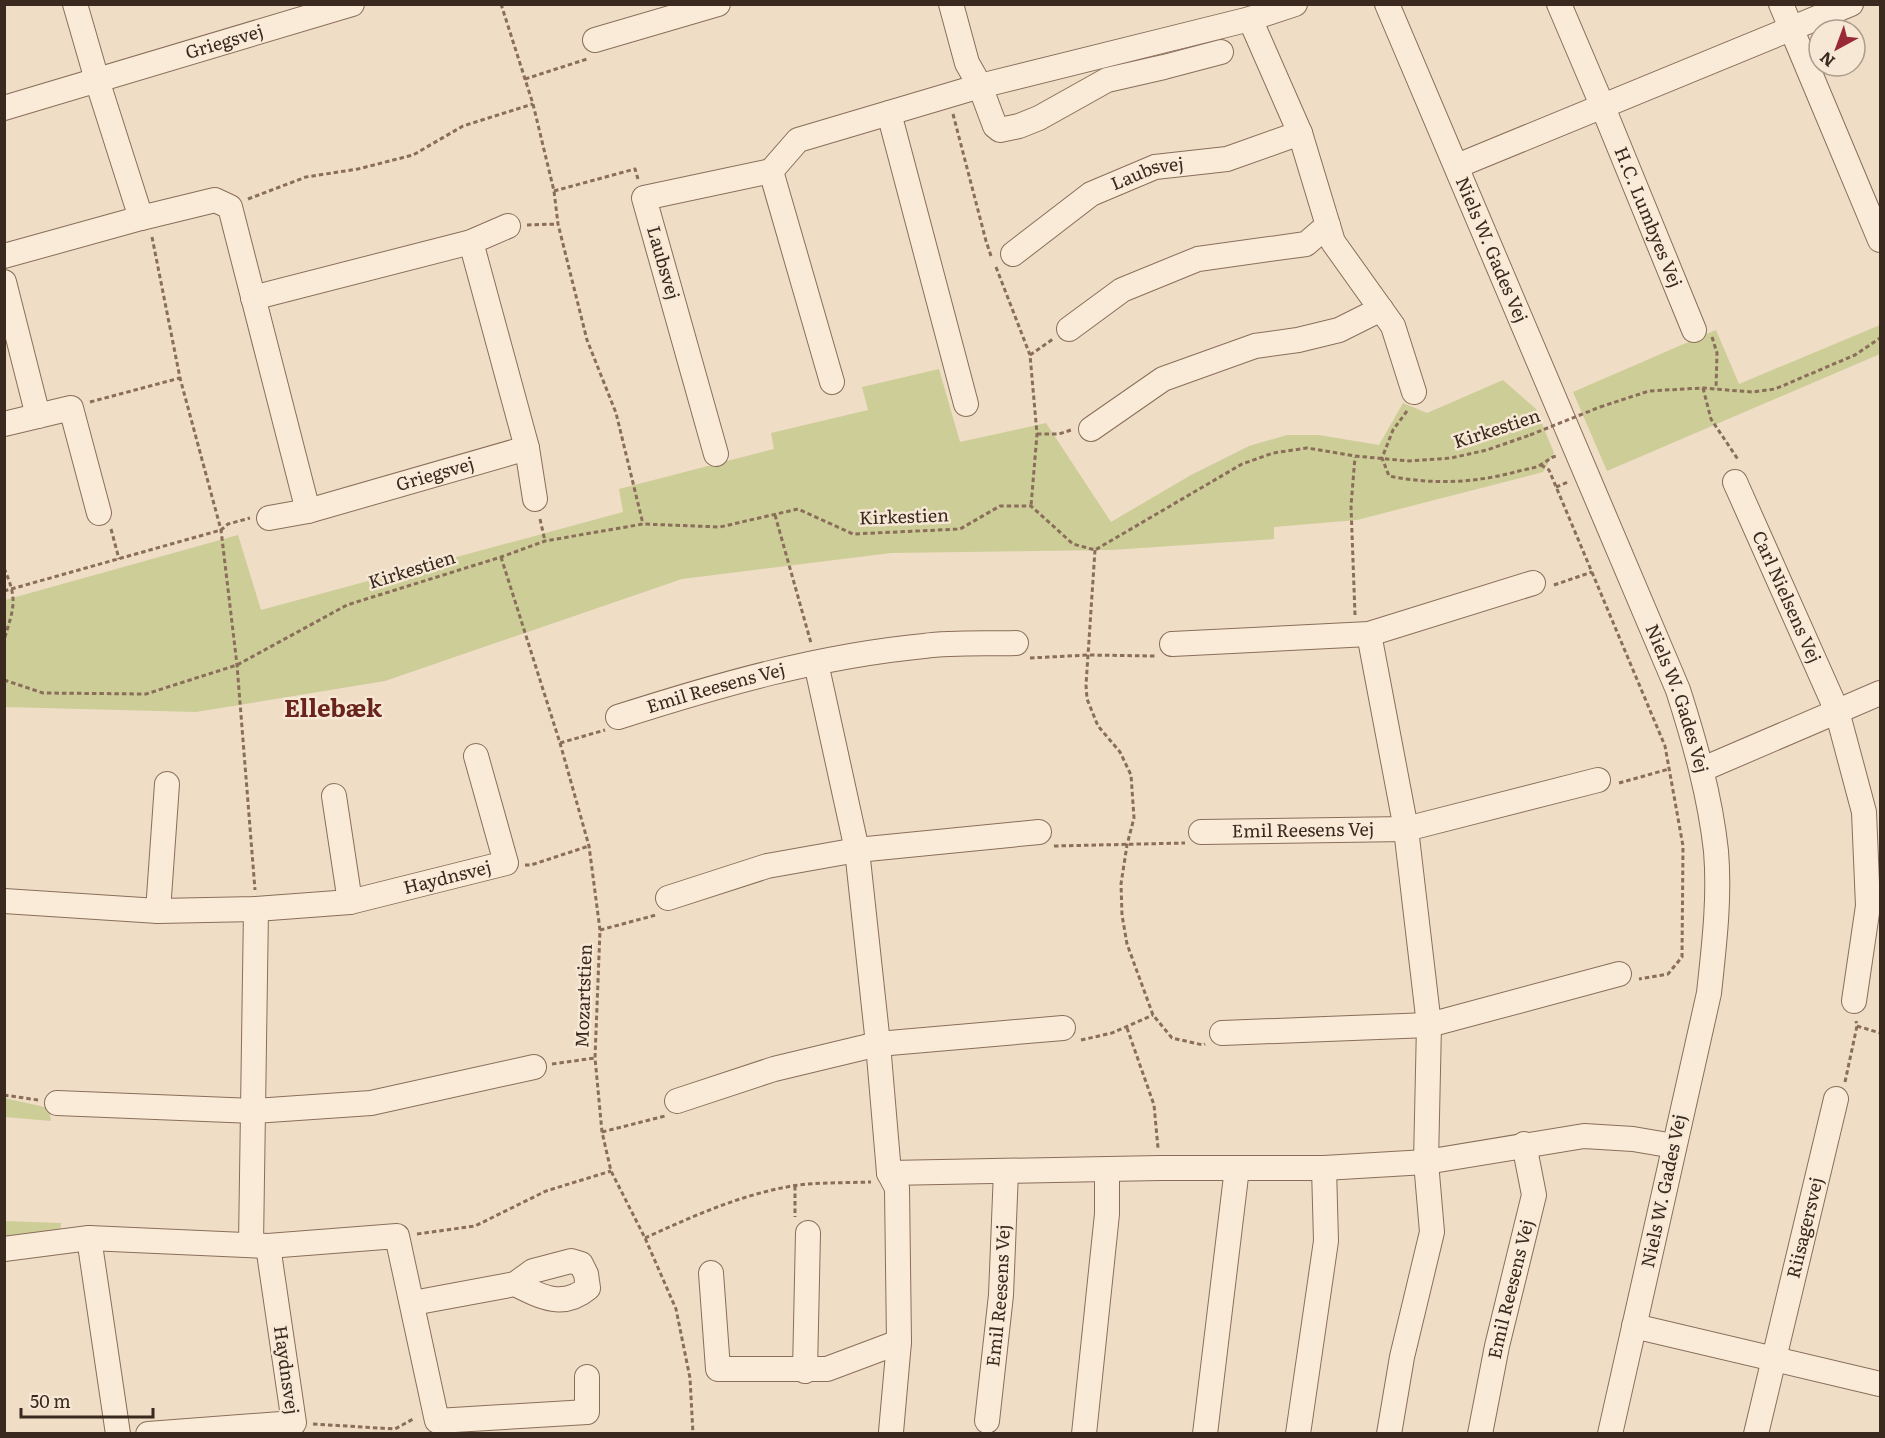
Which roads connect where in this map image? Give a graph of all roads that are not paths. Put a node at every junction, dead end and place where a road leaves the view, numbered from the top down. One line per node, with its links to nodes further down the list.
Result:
1 (75, 4): 14 (street)
2 (352, 4): 14 (street, Griegsvej)
3 (718, 4): 12 (street)
4 (951, 4): 15 (street)
5 (1295, 4): 10 (street)
6 (1387, 4): 20 (street, Niels W. Gades Vej)
7 (1558, 4): 16 (street, H.C. Lumbyes Vej)
8 (1781, 4): 11 (street)
9 (1851, 4): 11 (street)
10 (1250, 19): 15 (street); 19 (street)
11 (1792, 27): 16 (street); 25 (street)
12 (595, 40)
13 (1221, 52): 15 (street)
14 (97, 80): 17 (street, Griegsvej); 22 (street)
15 (980, 86): 18 (street)
16 (1602, 105): 20 (street); 33 (street, H.C. Lumbyes Vej)
17 (4, 108)
18 (888, 113): 21 (street); 36 (street)
19 (1300, 133): 23 (street); 27 (street, Laubsvej)
20 (1457, 166): 56 (street, Niels W. Gades Vej)
21 (771, 171): 34 (street); 41 (street, Laubsvej)
22 (141, 218): 28 (street); 30 (street)
23 (1328, 225): 31 (street); 32 (street)
24 (508, 226): 26 (street)
25 (1881, 240)
26 (471, 242): 30 (street); 40 (street)
27 (1013, 254)
28 (4, 256)
29 (4, 282): 37 (street)
30 (253, 298): 44 (street)
31 (1381, 309): 35 (street); 39 (street)
32 (1069, 329)
33 (1694, 330)
34 (832, 382)
35 (1414, 392)
36 (966, 404)
37 (38, 416): 38 (street); 45 (street)
38 (4, 424)
39 (1091, 429)
40 (527, 448): 43 (street); 44 (street, Griegsvej)
41 (716, 454)
42 (1735, 482): 53 (street, Carl Nielsens Vej)
43 (535, 499)
44 (308, 511): 46 (street, Griegsvej)
45 (99, 513)
46 (269, 518)
47 (1533, 583): 48 (street)
48 (1362, 634): 50 (street); 60 (street)
49 (1016, 643): 51 (street, Emil Reesens Vej)
50 (1172, 644)
51 (816, 663): 54 (street, Emil Reesens Vej); 63 (street)
52 (1881, 693): 53 (street)
53 (1837, 711): 56 (street); 70 (street, Carl Nielsens Vej)
54 (618, 717)
55 (476, 756): 66 (street, Haydnsvej)
56 (1702, 769): 81 (street, Niels W. Gades Vej)
57 (1598, 780): 60 (street, Emil Reesens Vej)
58 (167, 784): 68 (street)
59 (334, 796): 66 (street)
60 (1406, 829): 62 (street, Emil Reesens Vej); 71 (street)
61 (1039, 832): 63 (street)
62 (1201, 832)
63 (857, 850): 64 (street); 74 (street)
64 (668, 898)
65 (4, 901): 68 (street, Haydnsvej)
66 (351, 902): 67 (street, Haydnsvej)
67 (256, 909): 68 (street, Haydnsvej); 79 (street, Haydnsvej)
68 (158, 911)
69 (1619, 974): 71 (street)
70 (1854, 1001)
71 (1429, 1025): 73 (street); 82 (street)
72 (1063, 1028): 74 (street)
73 (1222, 1033)
74 (878, 1044): 77 (street); 87 (street)
75 (534, 1067): 79 (street)
76 (1836, 1099): 97 (street, Riisagersvej)
77 (677, 1101)
78 (57, 1103): 79 (street)
79 (254, 1111): 90 (street, Haydnsvej)
80 (1524, 1144): 81 (street); 82 (street); 109 (street, Emil Reesens Vej)
81 (1674, 1146): 95 (street, Niels W. Gades Vej)
82 (1426, 1162): 84 (street); 108 (street)
83 (1237, 1168): 84 (street); 85 (street); 106 (street)
84 (1324, 1168): 107 (street)
85 (1107, 1170): 86 (street); 105 (street)
86 (1006, 1171): 87 (street); 101 (street, Emil Reesens Vej)
87 (889, 1173): 96 (street)
88 (808, 1233): 98 (street)
89 (89, 1238): 90 (street); 91 (street); 103 (street)
90 (260, 1245): 94 (street); 104 (street, Haydnsvej)
91 (4, 1249)
92 (711, 1273): 98 (street)
93 (515, 1284): 94 (street)
94 (413, 1303): 99 (street)
95 (1634, 1326): 97 (street); 110 (street, Niels W. Gades Vej)
96 (899, 1342): 98 (street); 102 (street)
97 (1774, 1359): 100 (street); 111 (street, Riisagersvej)
98 (805, 1371)
99 (587, 1377)
100 (1881, 1384)
101 (987, 1420)
102 (891, 1432)
103 (118, 1434)
104 (148, 1434)
105 (1084, 1434)
106 (1204, 1434)
107 (1298, 1434)
108 (1389, 1434)
109 (1480, 1434)
110 (1610, 1434)
111 (1756, 1434)

